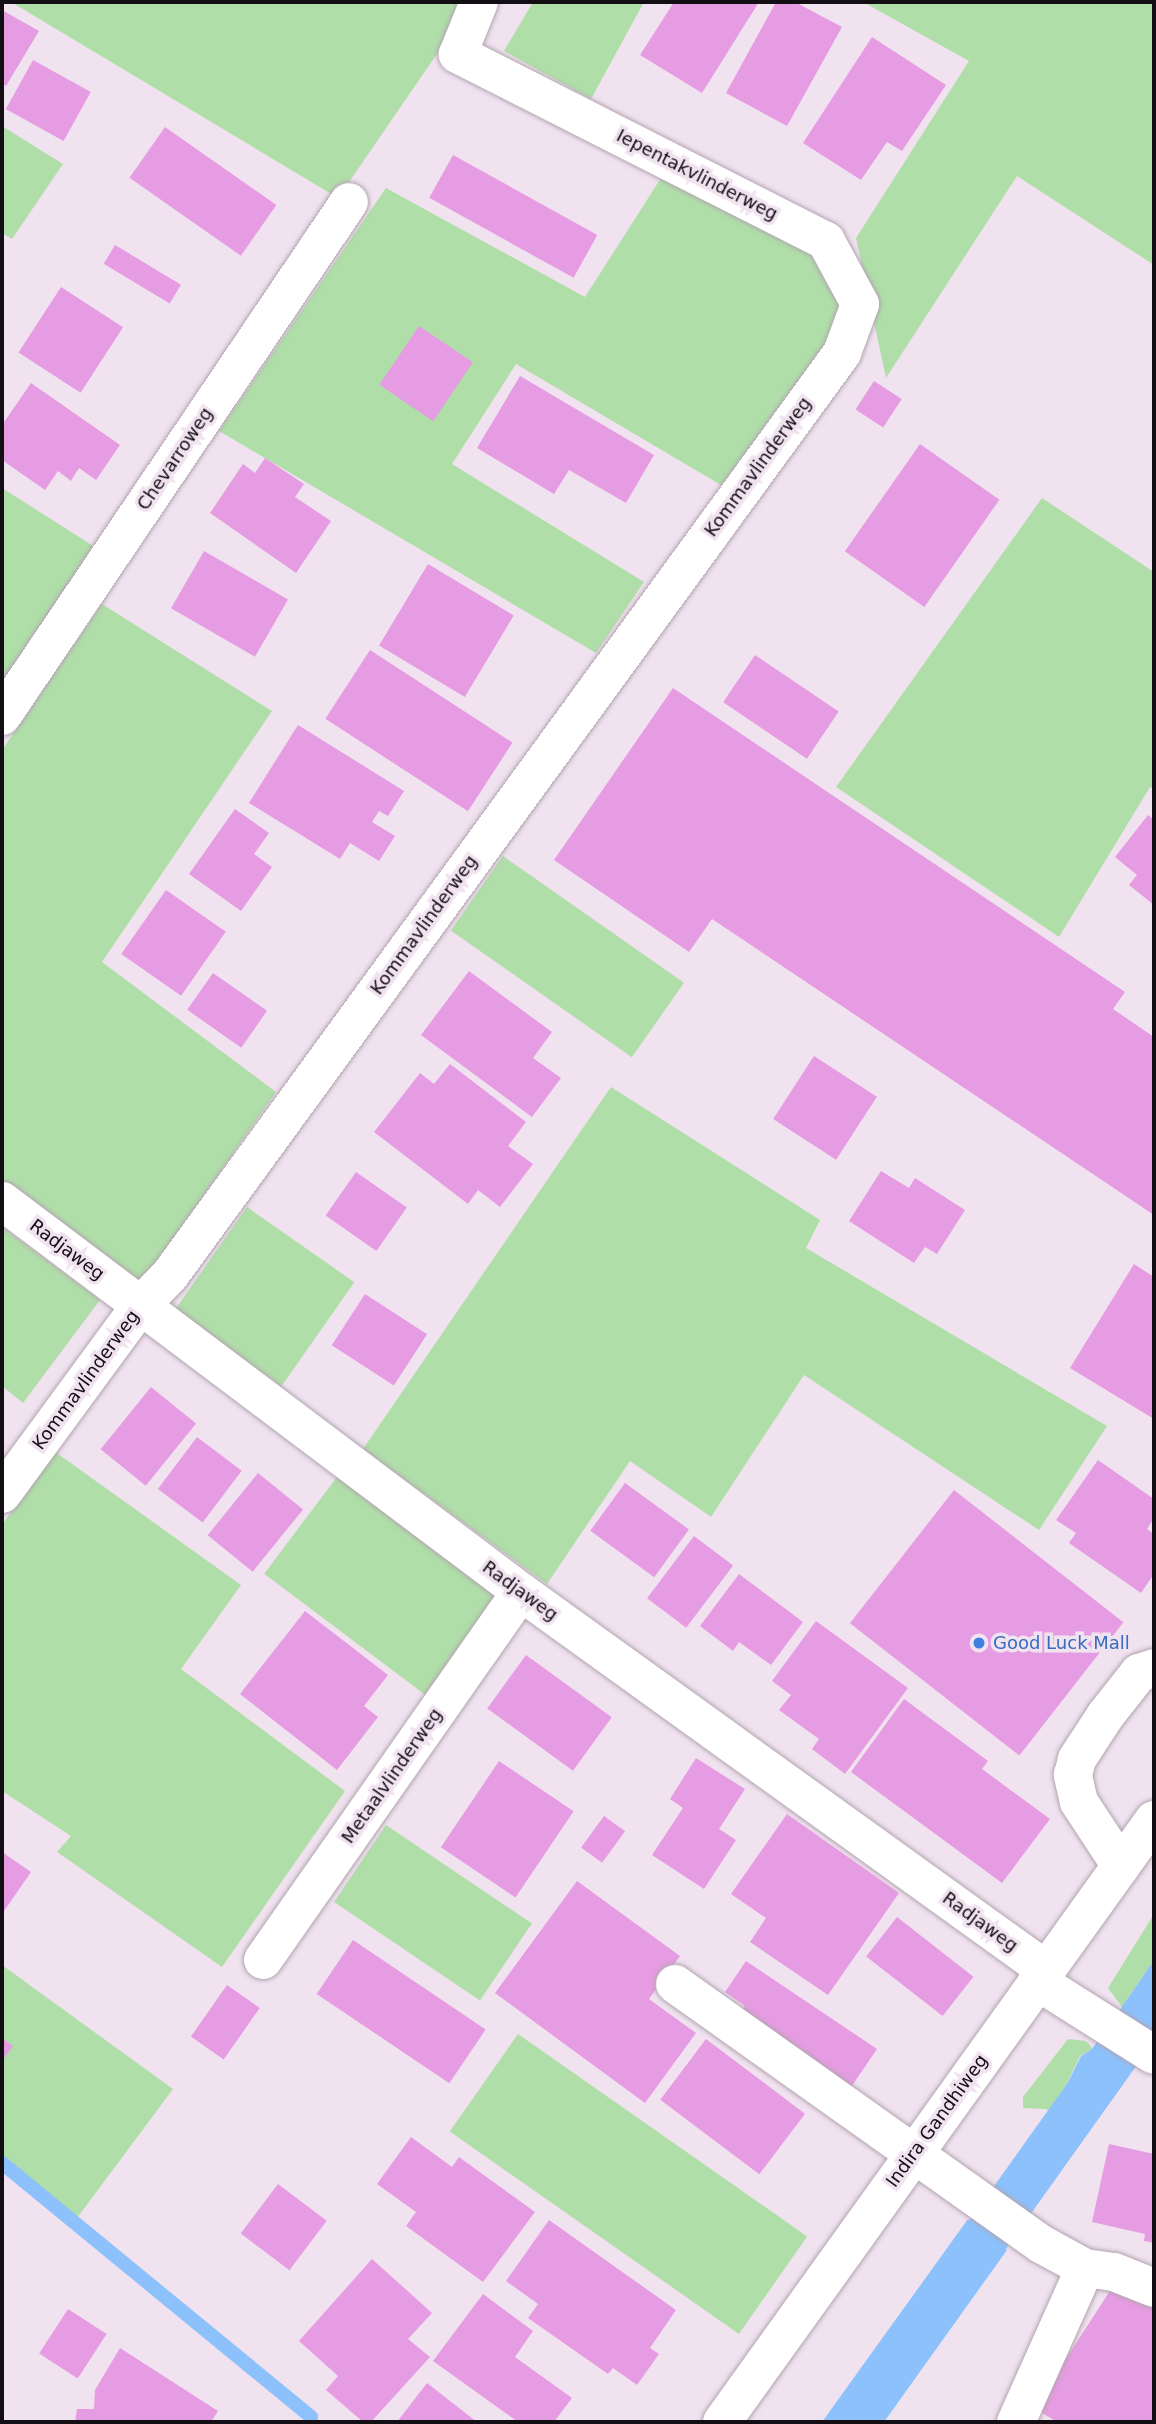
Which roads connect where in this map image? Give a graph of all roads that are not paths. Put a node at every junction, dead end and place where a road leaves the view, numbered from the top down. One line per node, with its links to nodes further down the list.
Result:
1 (479, 2): 3 (street, Iepentakvlinderweg)
2 (349, 202): 4 (street, Chevarroweg)
3 (842, 353): 6 (street, Kommavlinderweg)
4 (2, 716)
5 (2, 1201): 6 (street, Radjaweg)
6 (141, 1305): 7 (street, Kommavlinderweg); 8 (street, Radjaweg)
7 (2, 1494)
8 (521, 1592): 12 (street, Metaalvlinderweg); 13 (street, Radjaweg)
9 (1154, 1668): 11 (street)
10 (1154, 1821): 11 (street, Indira Gandhiweg)
11 (1121, 1866): 13 (street, Indira Gandhiweg)
12 (263, 1960)
13 (1042, 1976): 15 (street, Radjaweg); 16 (street, Indira Gandhiweg)
14 (675, 1984): 16 (street)
15 (1154, 2054)
16 (913, 2155): 17 (street); 19 (street, Indira Gandhiweg)
17 (1085, 2268): 18 (street); 20 (street)
18 (1154, 2288)
19 (722, 2422)
20 (1016, 2422)

